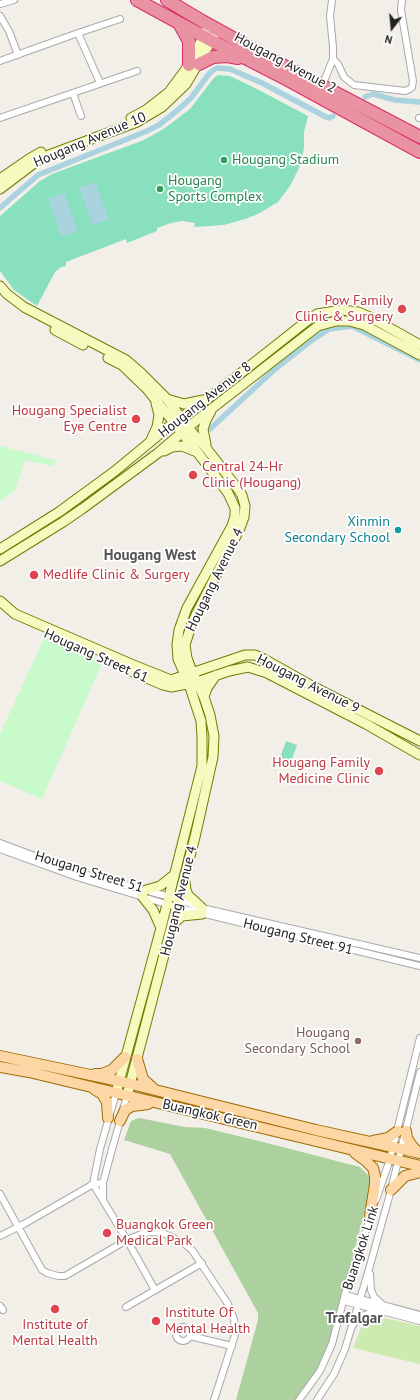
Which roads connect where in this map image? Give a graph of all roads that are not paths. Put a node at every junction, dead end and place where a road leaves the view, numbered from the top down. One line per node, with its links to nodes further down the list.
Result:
1 (14, 0): 6 (street)
2 (137, 0): 9 (highway, Hougang Avenue 2)
3 (167, 0): 10 (highway, Hougang Avenue 2)
4 (332, 0): 14 (street)
5 (402, 0): 14 (street)
6 (0, 4)
7 (0, 16): 13 (street)
8 (120, 19): 11 (street)
9 (179, 23): 12 (highway, Hougang Avenue 2); 17 (highway)
10 (213, 27): 12 (street, Hougang Avenue 10); 20 (highway, Hougang Avenue 2)
11 (78, 33): 13 (street); 19 (street)
12 (208, 39): 15 (highway, Hougang Avenue 2); 17 (street, Hougang Avenue 10)
13 (18, 55): 16 (street)
14 (333, 59): 20 (street)
15 (247, 60): 17 (highway); 25 (highway, Hougang Avenue 2)
16 (0, 61)
17 (194, 65): 26 (street, Hougang Avenue 10); 27 (street, Hougang Avenue 10)
18 (137, 71): 19 (street)
19 (100, 83): 21 (street)
20 (322, 86): 24 (highway, Hougang Avenue 2)
21 (73, 93): 22 (street); 23 (street)
22 (81, 116)
23 (0, 118)
24 (420, 137)
25 (420, 152)
26 (0, 179)
27 (0, 189)
28 (0, 286): 30 (street, Hougang Avenue 4)
29 (0, 295): 30 (street, Hougang Avenue 4)
30 (68, 333): 33 (street, Hougang Avenue 4); 34 (street, Hougang Avenue 4)
31 (420, 345): 35 (street, Hougang Avenue 8)
32 (420, 355): 36 (street, Hougang Avenue 8)
33 (154, 398): 37 (street, Hougang Avenue 4); 39 (street)
34 (167, 399): 35 (street); 37 (street, Hougang Avenue 4)
35 (206, 400): 37 (street, Hougang Avenue 8)
36 (213, 408): 38 (street, Hougang Avenue 8); 40 (street)
37 (178, 421): 38 (street, Hougang Avenue 4); 39 (street, Hougang Avenue 8)
38 (185, 430): 40 (street, Hougang Avenue 4); 41 (street, Hougang Avenue 8); 42 (street, Hougang Avenue 4)
39 (150, 443): 43 (street, Hougang Avenue 8)
40 (208, 449): 47 (street, Hougang Avenue 4)
41 (158, 453): 42 (street); 44 (street, Hougang Avenue 8)
42 (198, 453): 47 (street, Hougang Avenue 4)
43 (0, 549)
44 (0, 561)
45 (0, 601): 51 (street, Hougang Street 61)
46 (0, 610): 51 (street, Hougang Street 61)
47 (184, 662): 48 (street); 50 (street, Hougang Avenue 4); 51 (street)
48 (206, 668): 50 (street, Hougang Avenue 9); 54 (street, Hougang Avenue 9)
49 (216, 676): 50 (street, Hougang Avenue 9); 52 (street); 55 (street, Hougang Avenue 9)
50 (191, 679): 51 (street, Hougang Street 61); 52 (street, Hougang Avenue 4); 53 (street, Hougang Avenue 4)
51 (171, 684): 53 (street)
52 (204, 697): 59 (street, Hougang Avenue 4)
53 (195, 701): 58 (street, Hougang Avenue 4)
54 (420, 741)
55 (420, 755)
56 (0, 843): 60 (street, Hougang Street 51)
57 (0, 849): 60 (street, Hougang Street 51)
58 (174, 875): 60 (street); 61 (street, Hougang Avenue 4)
59 (184, 878): 62 (street, Hougang Avenue 4); 63 (street)
60 (144, 893): 61 (street, Hougang Street 51); 65 (street)
61 (167, 900): 62 (street, Hougang Street 51); 65 (street, Hougang Avenue 4)
62 (177, 903): 63 (street, Hougang Street 91); 64 (street, Hougang Avenue 4)
63 (202, 911): 64 (street); 66 (street, Hougang Street 91); 67 (street, Hougang Street 91)
64 (172, 925): 71 (street, Hougang Avenue 4)
65 (161, 928): 70 (street, Hougang Avenue 4)
66 (420, 958)
67 (420, 966)
68 (420, 1038): 84 (street)
69 (0, 1056): 74 (main road, Buangkok Green)
70 (125, 1057): 74 (main road); 75 (street, Hougang Avenue 4)
71 (137, 1060): 76 (street, Hougang Avenue 4); 78 (main road)
72 (0, 1067): 77 (main road, Buangkok Green)
73 (420, 1072): 84 (street)
74 (89, 1074): 75 (main road, Buangkok Green)
75 (119, 1081): 76 (main road, Buangkok Green); 79 (street, Hougang Avenue 4)
76 (130, 1084): 78 (main road, Buangkok Green); 80 (street, Hougang Avenue 4)
77 (94, 1088): 79 (main road, Buangkok Green); 82 (main road)
78 (155, 1090): 85 (main road, Buangkok Green)
79 (116, 1093): 80 (main road, Buangkok Green); 82 (street)
80 (127, 1096): 81 (main road, Buangkok Green); 83 (street)
81 (162, 1104): 83 (main road); 87 (main road, Buangkok Green)
82 (108, 1118): 93 (street)
83 (120, 1121): 92 (street)
84 (402, 1131): 85 (main road); 86 (street); 88 (main road)
85 (369, 1142): 86 (main road, Buangkok Green)
86 (397, 1148): 88 (main road, Buangkok Green); 89 (street)
87 (352, 1150): 89 (main road, Buangkok Green); 97 (main road)
88 (419, 1153)
89 (394, 1160): 90 (main road, Buangkok Green); 94 (street, Buangkok Link); 97 (street, Buangkok Link)
90 (420, 1166)
91 (420, 1172): 94 (main road)
92 (103, 1183): 93 (street); 96 (street)
93 (94, 1184): 96 (street); 98 (street)
94 (391, 1190): 102 (street, Buangkok Link)
95 (0, 1194): 98 (street)
96 (103, 1200): 100 (street)
97 (370, 1216): 104 (street, Buangkok Link)
98 (19, 1227): 99 (street); 100 (street)
99 (0, 1236)
100 (127, 1240): 101 (street); 103 (street)
101 (202, 1263): 103 (street); 112 (street)
102 (369, 1269): 105 (street, Buangkok Link); 107 (street)
103 (155, 1290): 106 (street)
104 (344, 1298): 105 (street); 114 (street, Buangkok Link)
105 (359, 1302): 107 (street); 110 (street, Buangkok Link)
106 (126, 1307)
107 (384, 1309): 108 (street); 109 (street); 110 (street)
108 (420, 1315)
109 (420, 1321)
110 (352, 1326): 115 (street, Buangkok Link)
111 (190, 1336): 112 (street)
112 (232, 1346): 113 (street)
113 (214, 1400)
114 (299, 1400)
115 (317, 1400)

